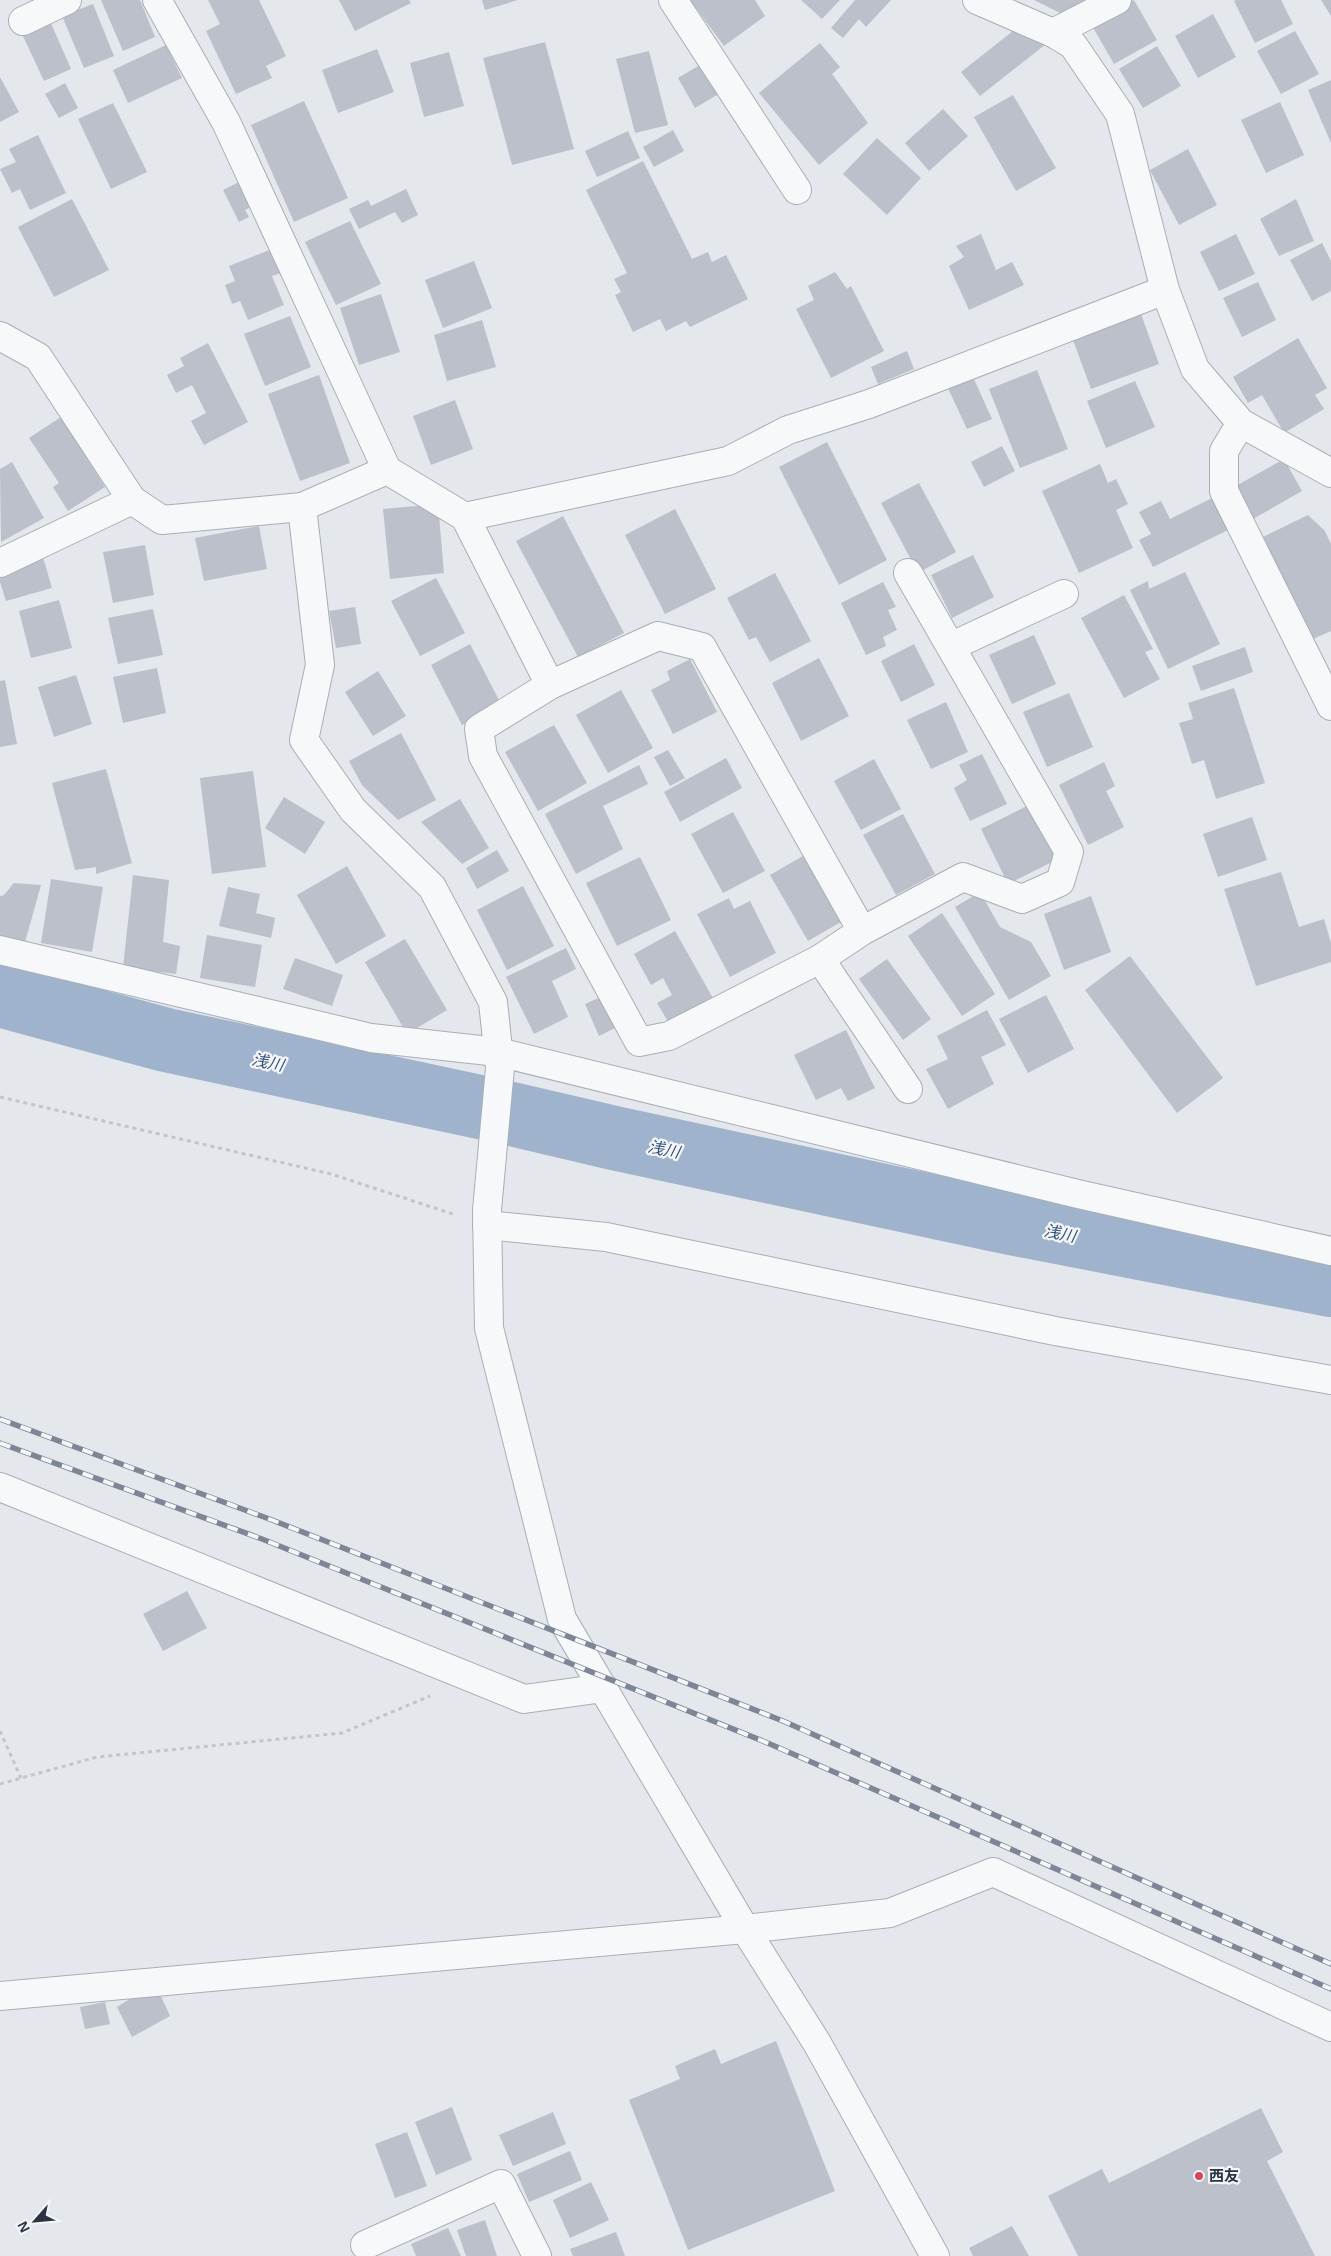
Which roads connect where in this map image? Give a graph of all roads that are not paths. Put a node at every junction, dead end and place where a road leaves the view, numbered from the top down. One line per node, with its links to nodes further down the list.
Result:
1 (67, 0): 6 (street)
2 (157, 0): 12 (street)
3 (673, 0): 8 (street)
4 (978, 0): 7 (street)
5 (1117, 0): 7 (street)
6 (23, 21)
7 (1053, 33): 9 (street)
8 (797, 190)
9 (1165, 290): 11 (street); 16 (street)
10 (0, 336): 14 (street)
11 (1241, 424): 13 (street); 22 (street)
12 (387, 470): 15 (street); 16 (street)
13 (1331, 473)
14 (132, 500): 15 (street); 17 (street)
15 (302, 507): 26 (street)
16 (465, 517): 21 (street)
17 (0, 563)
18 (908, 573): 20 (street)
19 (1064, 594): 20 (street)
20 (952, 646): 23 (street)
21 (550, 685): 23 (street); 25 (street)
22 (1331, 706)
23 (862, 931): 25 (street)
24 (0, 950): 26 (street)
25 (820, 959): 27 (street)
26 (499, 1060): 28 (street); 29 (street)
27 (908, 1088)
28 (487, 1217): 30 (street); 32 (street)
29 (1331, 1250)
30 (1331, 1380)
31 (0, 1487): 32 (street)
32 (604, 1688): 33 (street)
33 (745, 1929): 34 (street); 35 (street); 38 (street)
34 (0, 1996)
35 (1331, 2027)
36 (365, 2245): 37 (street)
37 (537, 2256)
38 (934, 2256)

